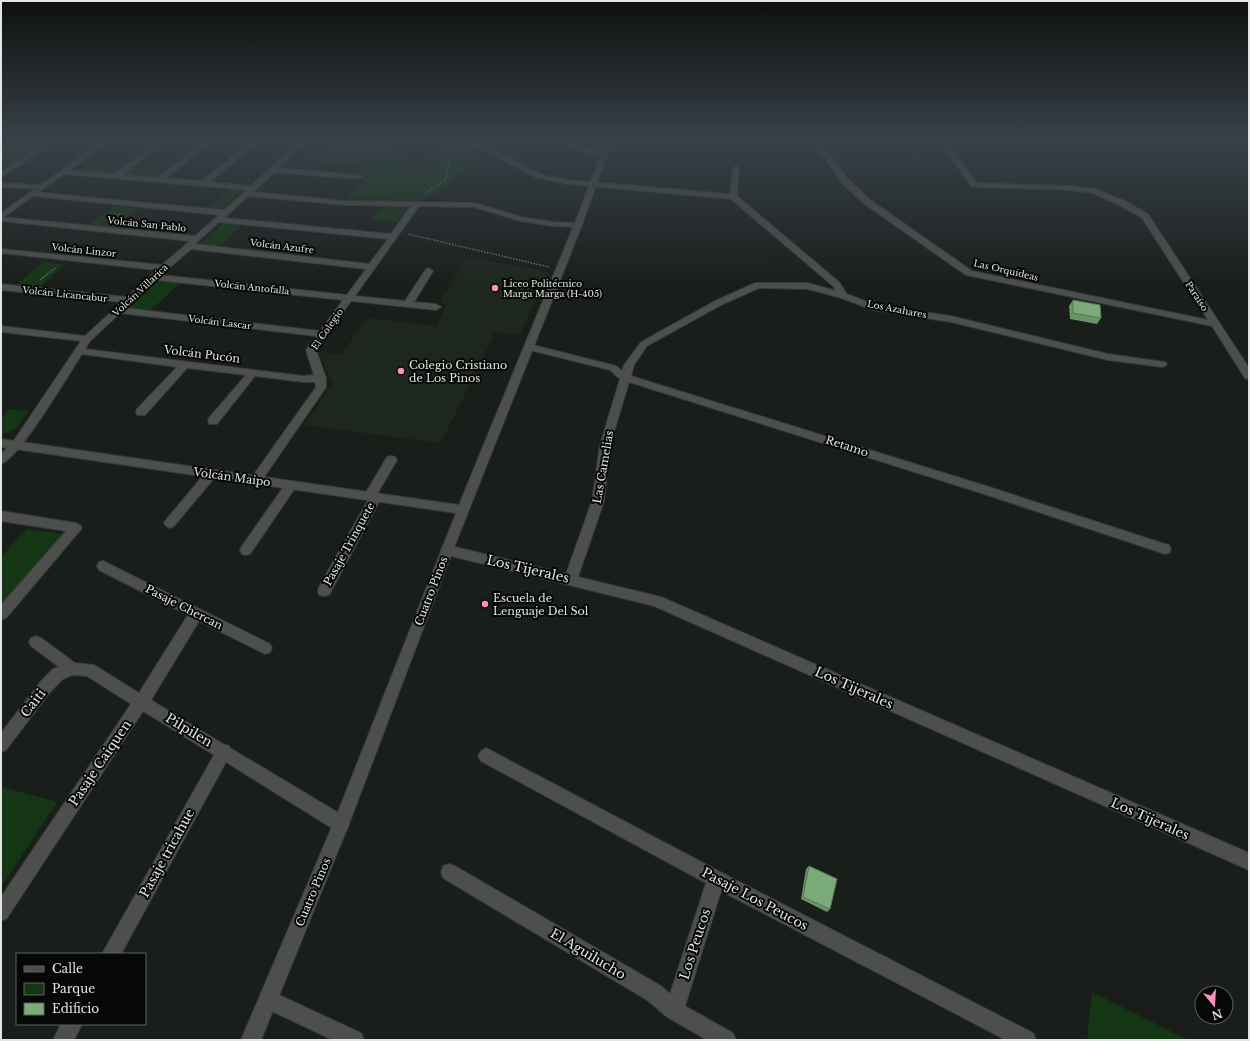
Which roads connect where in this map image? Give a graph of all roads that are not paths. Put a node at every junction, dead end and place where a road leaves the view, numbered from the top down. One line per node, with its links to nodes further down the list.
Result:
1 (39, 190): 9 (street)
2 (240, 190): 8 (street)
3 (592, 190): 15 (street, Cuatro Pinos)
4 (647, 190): 10 (street)
5 (734, 190): 10 (street)
6 (853, 190): 31 (street, Las Orquídeas)
7 (1083, 190): 31 (street, Paraíso)
8 (250, 191): 11 (street); 12 (street, Volcán Villarica)
9 (33, 194): 12 (street); 13 (street)
10 (733, 197): 25 (street)
11 (417, 204): 15 (street); 16 (street, El Colegio)
12 (226, 212): 14 (street, Volcán Villarica)
13 (1, 217): 17 (street, Volcán San Pablo)
14 (218, 220): 16 (street); 17 (street, Volcán Villarica)
15 (578, 225): 35 (street, Cuatro Pinos)
16 (395, 234): 20 (street, El Colegio)
17 (196, 239): 18 (street, Volcán Villarica)
18 (189, 246): 20 (street, Volcán Azufre); 21 (street, Volcán Villarica)
19 (1, 251): 21 (street, Volcán Linzor)
20 (372, 267): 26 (street, El Colegio)
21 (164, 268): 23 (street, Volcán Villarica)
22 (429, 271): 28 (street)
23 (154, 277): 26 (street, Volcán Antofalla); 27 (street, Volcán Villarica)
24 (1, 287): 27 (street, Volcán Licancabur)
25 (844, 296): 38 (street, Los Azahares); 41 (street, Los Azahares)
26 (349, 298): 28 (street, Volcán Antofalla); 33 (street, El Colegio)
27 (128, 300): 30 (street, Volcán Villarica)
28 (408, 304): 29 (street, Volcán Antofalla)
29 (436, 307)
30 (118, 310): 33 (street, Volcán Lascar); 34 (street, Volcán Villarica)
31 (1215, 324): 40 (street, Paraíso)
32 (1, 329): 34 (street)
33 (322, 334): 42 (street, El Colegio)
34 (87, 339): 36 (street, Volcán Villarica)
35 (529, 347): 41 (street, Retamo); 53 (street, Cuatro Pinos)
36 (79, 351): 37 (street, Volcán Pucón); 46 (street, Volcán Villarica)
37 (185, 364): 39 (street, Volcán Pucón); 43 (street)
38 (1162, 364)
39 (253, 373): 42 (street, Volcán Pucón); 44 (street)
40 (1249, 376)
41 (624, 377): 56 (street, Retamo); 60 (street, Las Camelias)
42 (321, 378): 50 (street)
43 (141, 412)
44 (213, 421)
45 (1, 443): 46 (street, Volcán Maipo)
46 (17, 445): 47 (street, Volcán Villarica); 49 (street, Volcán Maipo)
47 (1, 460)
48 (391, 460): 52 (street, Pasaje Trinquete)
49 (211, 474): 50 (street, Volcán Maipo); 55 (street)
50 (256, 480): 51 (street, Volcán Maipo)
51 (291, 485): 52 (street, Volcán Maipo); 57 (street)
52 (373, 497): 53 (street, Volcán Maipo); 61 (street, Pasaje Trinquete)
53 (464, 510): 58 (street, Cuatro Pinos)
54 (1, 516): 62 (street)
55 (170, 523)
56 (1165, 549)
57 (246, 550)
58 (447, 550): 60 (street, Los Tijerales); 71 (street, Cuatro Pinos)
59 (103, 566): 63 (street, Pasaje Chercan)
60 (571, 579): 72 (street, Los Tijerales)
61 (324, 591)
62 (1, 614)
63 (197, 614): 65 (street, Pasaje Chercan); 67 (street, Pasaje Caiquen)
64 (36, 642): 66 (street, Pilpilen)
65 (265, 648)
66 (72, 669): 67 (street, Pilpilen); 68 (street, Caiti)
67 (141, 702): 69 (street, Pilpilen); 75 (street, Pasaje Caiquen)
68 (1, 745)
69 (224, 751): 71 (street, Pilpilen); 76 (street, Pasaje tricahue)
70 (486, 756): 74 (street, Pasaje Los Peucos)
71 (341, 824): 77 (street, Cuatro Pinos)
72 (1249, 862)
73 (448, 872): 78 (street, El Aguilucho)
74 (716, 879): 78 (street, Los Peucos); 84 (street, Pasaje Los Peucos)
75 (1, 912)
76 (112, 953)
77 (268, 999): 81 (street, Cuatro Pinos); 82 (street)
78 (674, 1010): 83 (street, El Aguilucho)
79 (71, 1025): 80 (street)
80 (63, 1040)
81 (251, 1040)
82 (354, 1040)
83 (726, 1040)
84 (1026, 1040)

